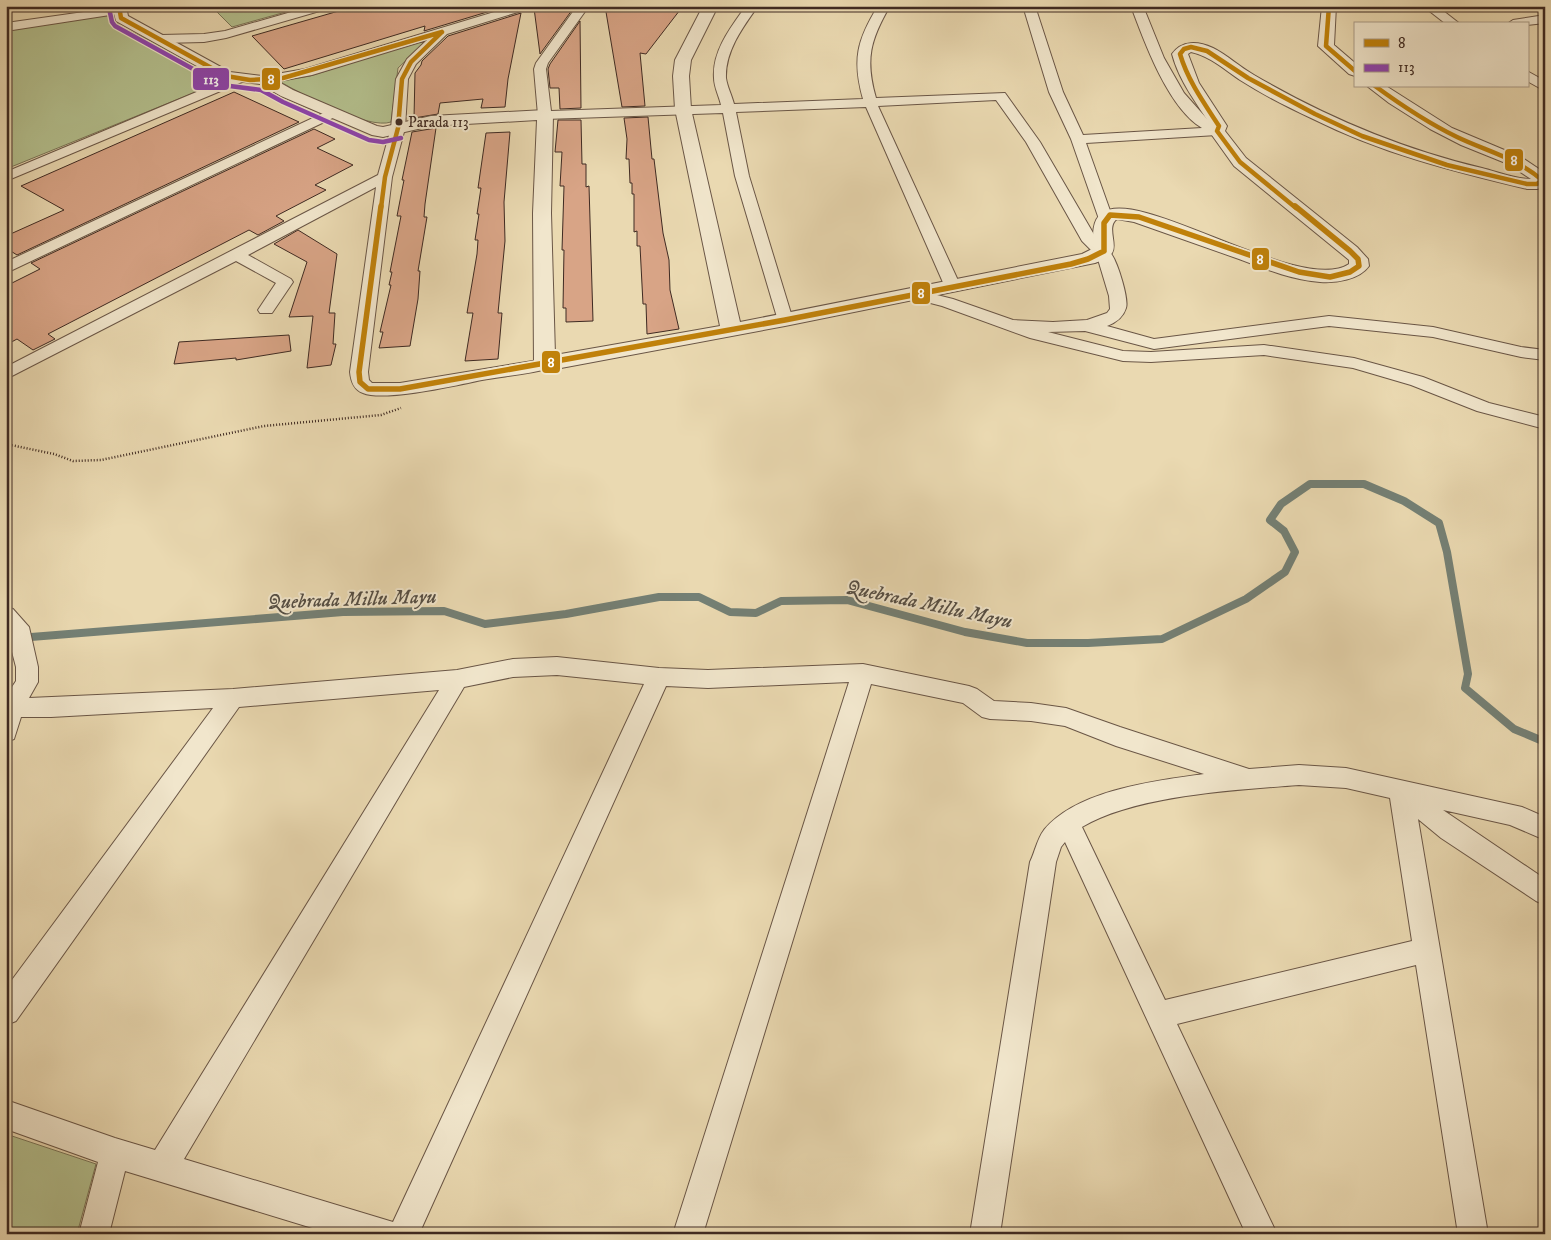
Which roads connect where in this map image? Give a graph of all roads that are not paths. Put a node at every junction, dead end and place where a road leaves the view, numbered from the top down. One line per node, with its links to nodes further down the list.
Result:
1 (326, 6): 17 (street)
2 (527, 6): 16 (street)
3 (583, 6): 28 (street)
4 (712, 6): 25 (street)
5 (752, 6): 26 (street)
6 (884, 6): 24 (street)
7 (1029, 6): 31 (street)
8 (1137, 6): 30 (street)
9 (1328, 6): 18 (street)
10 (1429, 6): 13 (street)
11 (119, 9): 15 (street); 17 (street)
12 (1545, 19): 14 (street)
13 (1451, 22)
14 (1526, 22)
15 (6, 26)
16 (442, 32): 21 (street); 29 (street)
17 (161, 39): 20 (street)
18 (1354, 70)
19 (1528, 76): 22 (street)
20 (237, 78): 21 (street); 32 (street)
21 (264, 80): 27 (street)
22 (1545, 87)
23 (1379, 88): 30 (street)
24 (870, 102): 26 (street); 35 (street); 38 (street)
25 (683, 109): 26 (street); 28 (street); 44 (street)
26 (729, 109): 41 (street)
27 (332, 113): 29 (street); 37 (street)
28 (545, 115): 29 (street); 46 (street)
29 (398, 128): 33 (street)
30 (1217, 131): 31 (street); 34 (street)
31 (1078, 139): 34 (street)
32 (6, 177)
33 (385, 177): 36 (street); 46 (street)
34 (1105, 219): 35 (street)
35 (1104, 251): 38 (street); 43 (street)
36 (236, 254): 40 (street); 47 (street)
37 (6, 268)
38 (953, 287): 39 (street)
39 (917, 295): 41 (street); 42 (street)
40 (266, 310)
41 (785, 320): 44 (street)
42 (1013, 325): 43 (street); 48 (street)
43 (1087, 326): 45 (street)
44 (730, 330): 46 (street)
45 (1545, 355)
46 (545, 364)
47 (6, 374)
48 (1545, 424)
49 (6, 615): 54 (street)
50 (863, 673): 51 (street); 56 (street); 70 (street)
51 (659, 677): 52 (street); 69 (street)
52 (457, 679): 53 (street); 66 (street)
53 (233, 698): 54 (street); 62 (street)
54 (10, 706): 55 (street)
55 (6, 732)
56 (1249, 779): 57 (street); 58 (street)
57 (1402, 792): 59 (street); 60 (street); 61 (street)
58 (1068, 823): 63 (street); 71 (street)
59 (1545, 829)
60 (1545, 894)
61 (1427, 950): 63 (street); 73 (street)
62 (6, 1011)
63 (1159, 1014): 72 (street)
64 (6, 1114): 65 (street)
65 (115, 1153): 66 (street); 67 (street)
66 (162, 1167): 68 (street)
67 (94, 1234)
68 (384, 1234)
69 (403, 1234)
70 (688, 1234)
71 (985, 1234)
72 (1262, 1234)
73 (1473, 1234)

